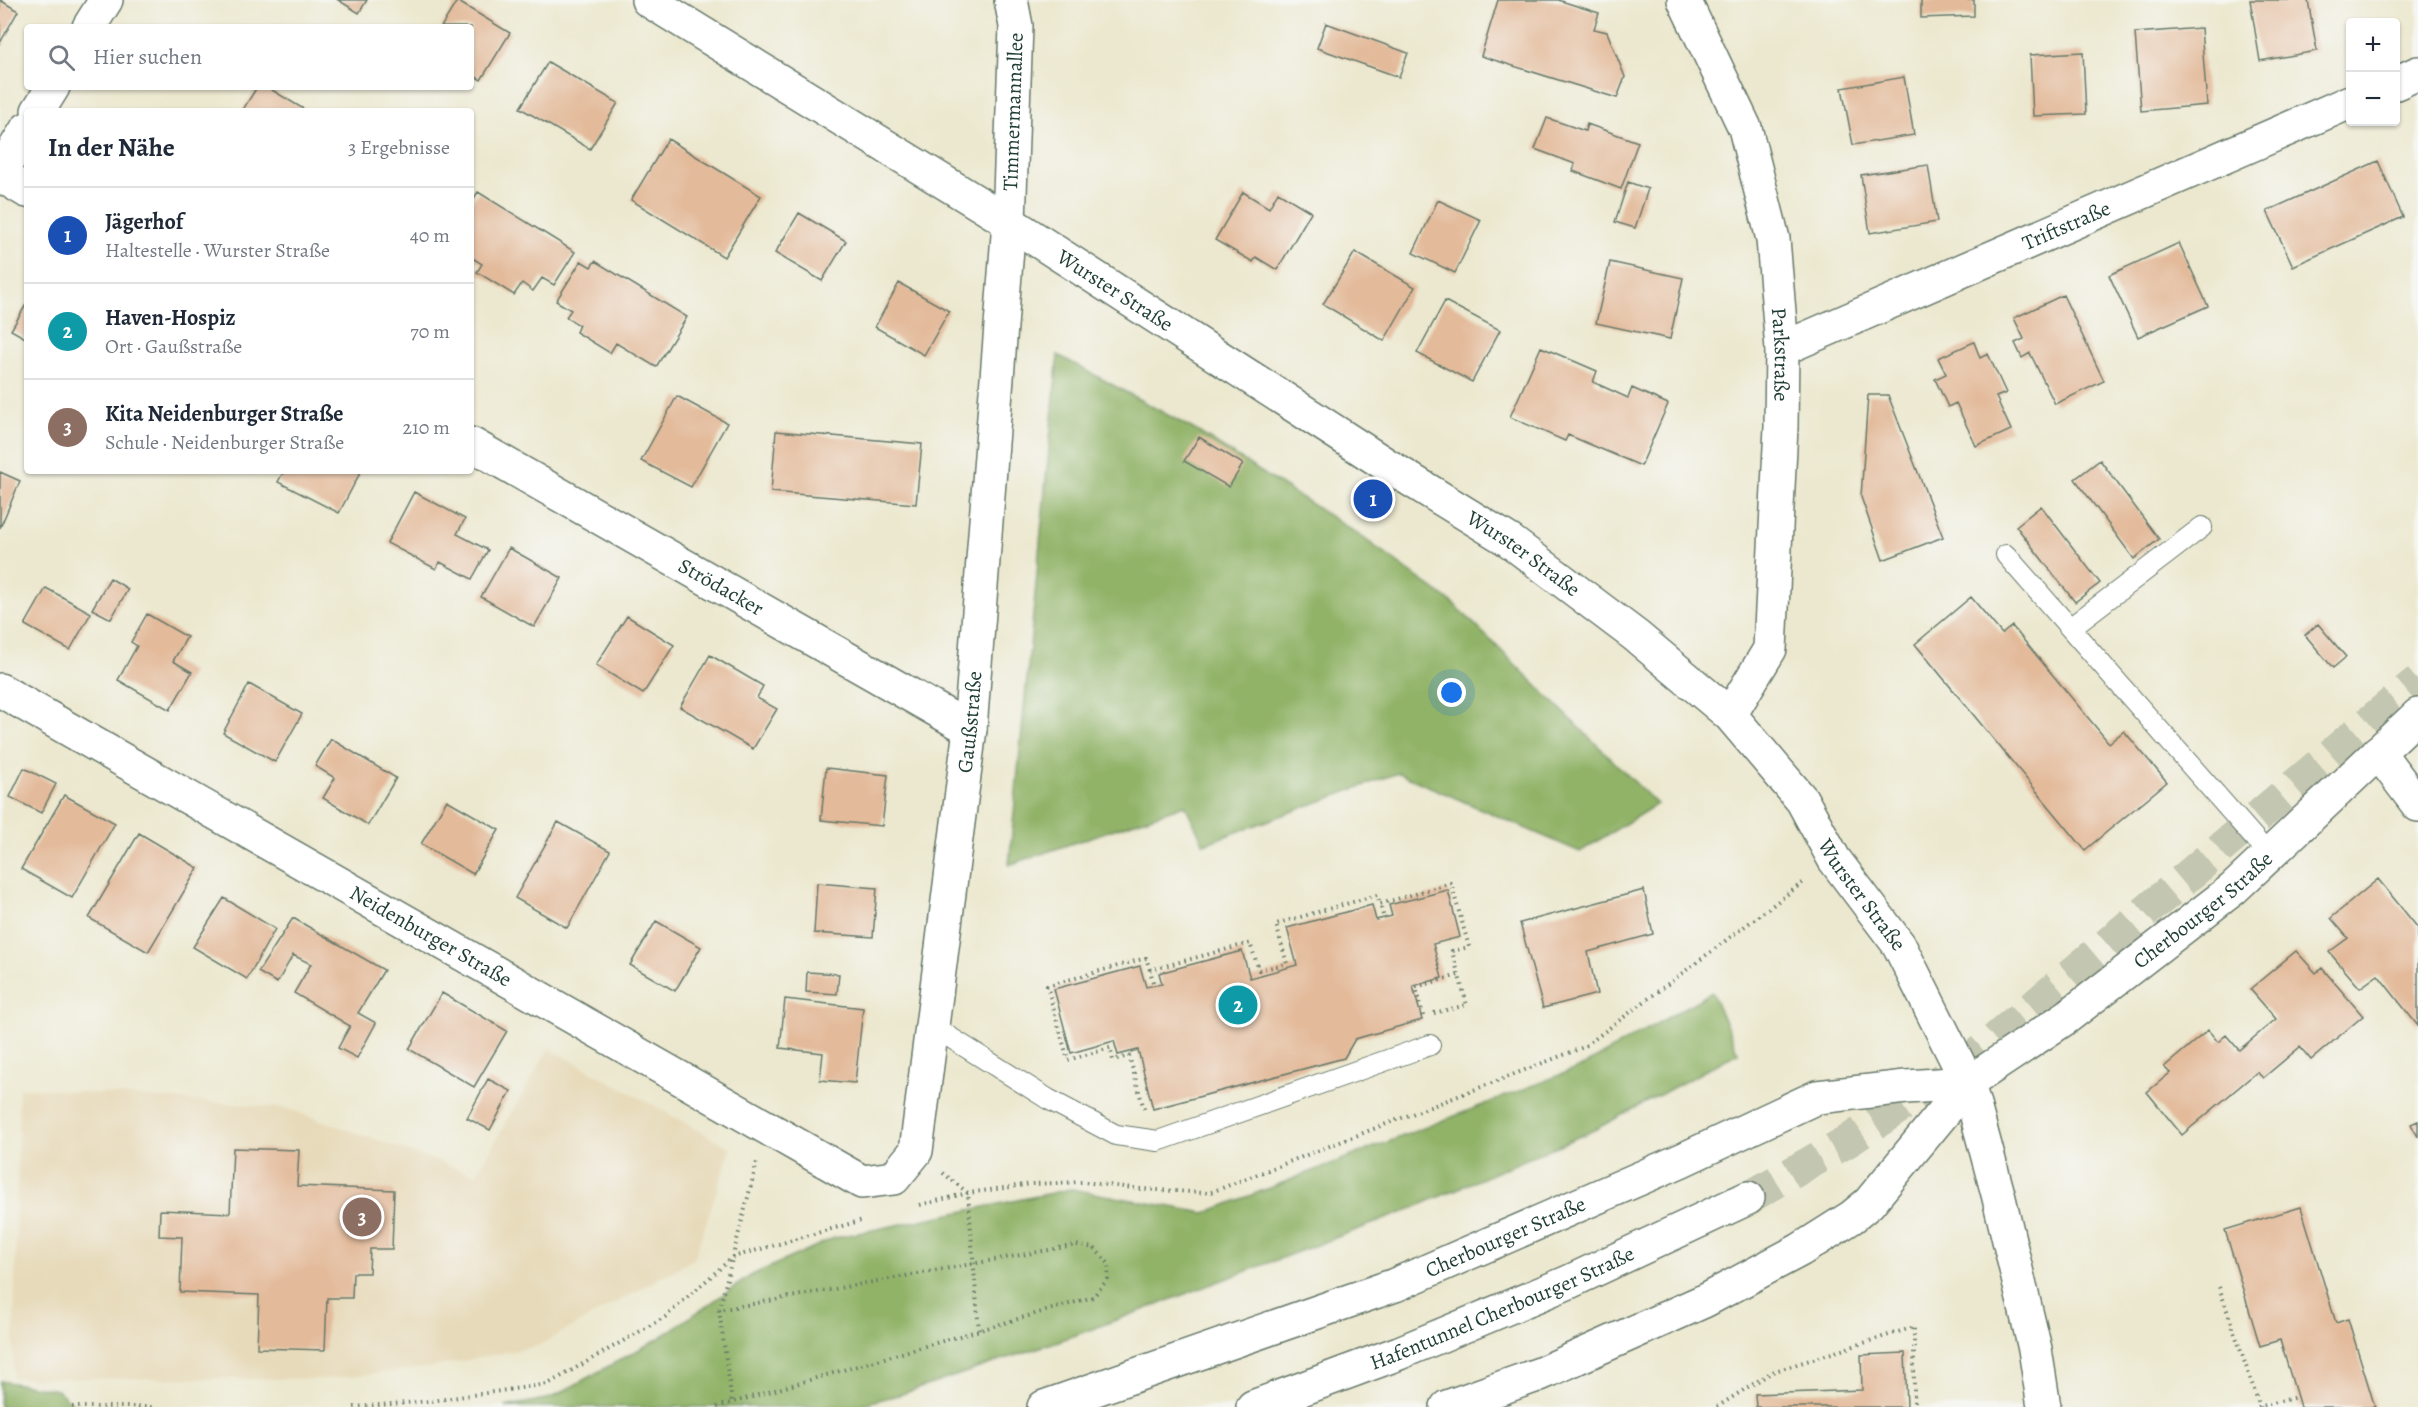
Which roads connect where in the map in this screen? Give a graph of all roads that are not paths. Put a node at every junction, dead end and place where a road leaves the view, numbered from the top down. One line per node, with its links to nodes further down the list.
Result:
1 (106, 0): 5 (street)
2 (648, 0): 14 (street, Wurster Straße)
3 (1011, 0): 14 (street, Timmermannallee)
4 (1684, 0): 15 (street, Parkstraße)
5 (92, 24)
6 (2418, 73): 7 (street)
7 (2400, 81)
8 (51, 90): 10 (street)
9 (2346, 104): 15 (street, Triftstraße)
10 (40, 108)
11 (24, 134): 12 (street)
12 (0, 174): 13 (street)
13 (24, 189)
14 (1009, 222): 21 (street, Wurster Straße); 23 (street, Gaußstraße)
15 (1782, 349): 21 (street, Parkstraße)
16 (474, 446): 23 (street, Strödacker)
17 (2202, 527): 19 (lane)
18 (2006, 555): 19 (lane)
19 (2070, 628): 26 (lane)
20 (0, 690): 30 (street, Neidenburger Straße)
21 (1730, 715): 29 (street, Wurster Straße)
22 (2418, 715): 24 (street, Cherbourger Straße)
23 (970, 729): 27 (street, Gaußstraße)
24 (2378, 752): 25 (street); 26 (street, Cherbourger Straße)
25 (2418, 805)
26 (2270, 856): 29 (street, Cherbourger Straße)
27 (932, 1026): 28 (lane); 30 (street, Gaußstraße)
28 (1430, 1045)
29 (1968, 1083): 32 (street, Cherbourger Straße); 34 (street, Cherbourger Straße); 35 (street, Wurster Straße)
30 (862, 1182)
31 (1748, 1198): 33 (street, Hafentunnel Cherbourger Straße)
32 (1044, 1407)
33 (1253, 1407)
34 (1447, 1407)
35 (2044, 1407)

